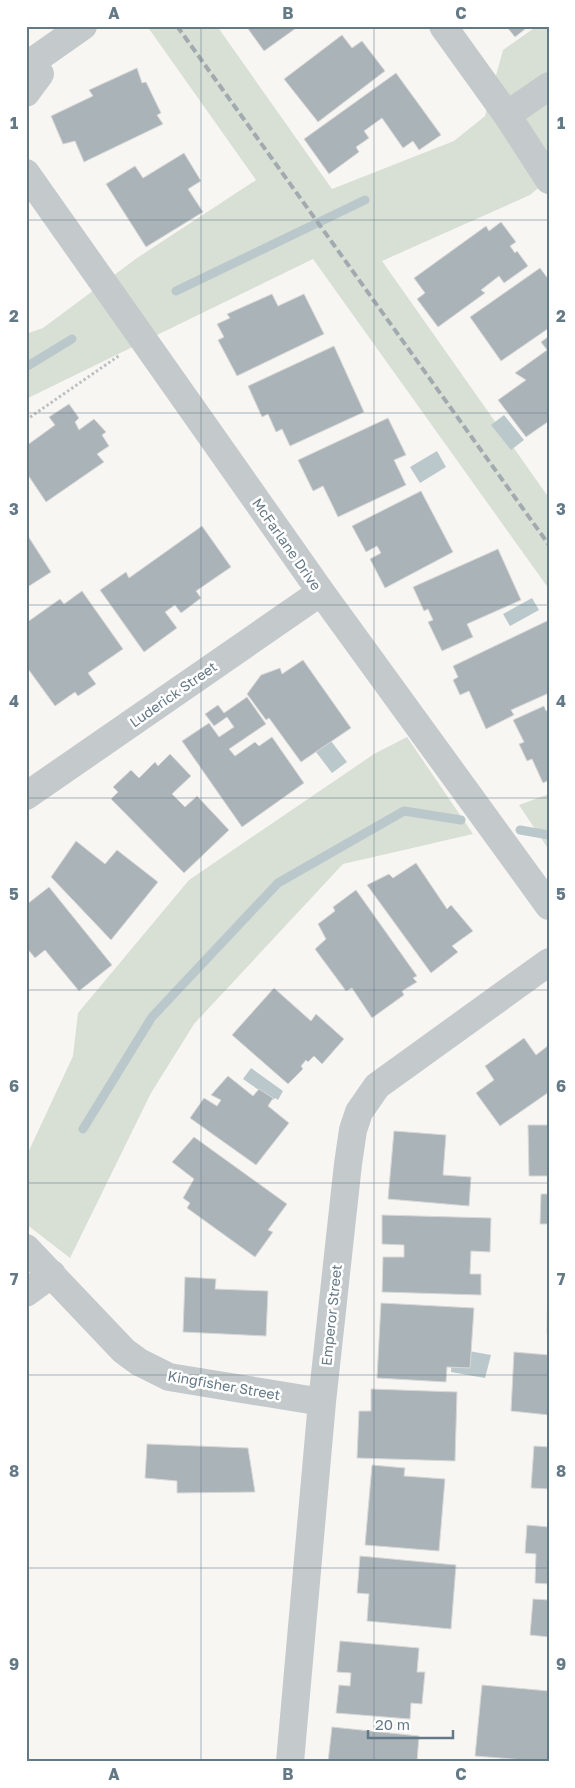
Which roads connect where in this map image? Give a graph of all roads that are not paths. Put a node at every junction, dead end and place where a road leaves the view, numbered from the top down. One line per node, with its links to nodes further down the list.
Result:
1 (443, 26): 5 (street)
2 (76, 31): 3 (street)
3 (30, 79)
4 (549, 86): 5 (street)
5 (507, 115): 7 (street)
6 (28, 172): 8 (street, McFarlane Drive)
7 (549, 180)
8 (321, 592): 9 (street, Luderick Street); 10 (street, McFarlane Drive)
9 (26, 796)
10 (549, 906)
11 (549, 962): 15 (street, Emperor Street)
12 (26, 1248): 13 (street, Kingfisher Street)
13 (52, 1274): 14 (street); 15 (street, Kingfisher Street)
14 (26, 1293)
15 (322, 1402): 16 (street, Emperor Street)
16 (290, 1762)

